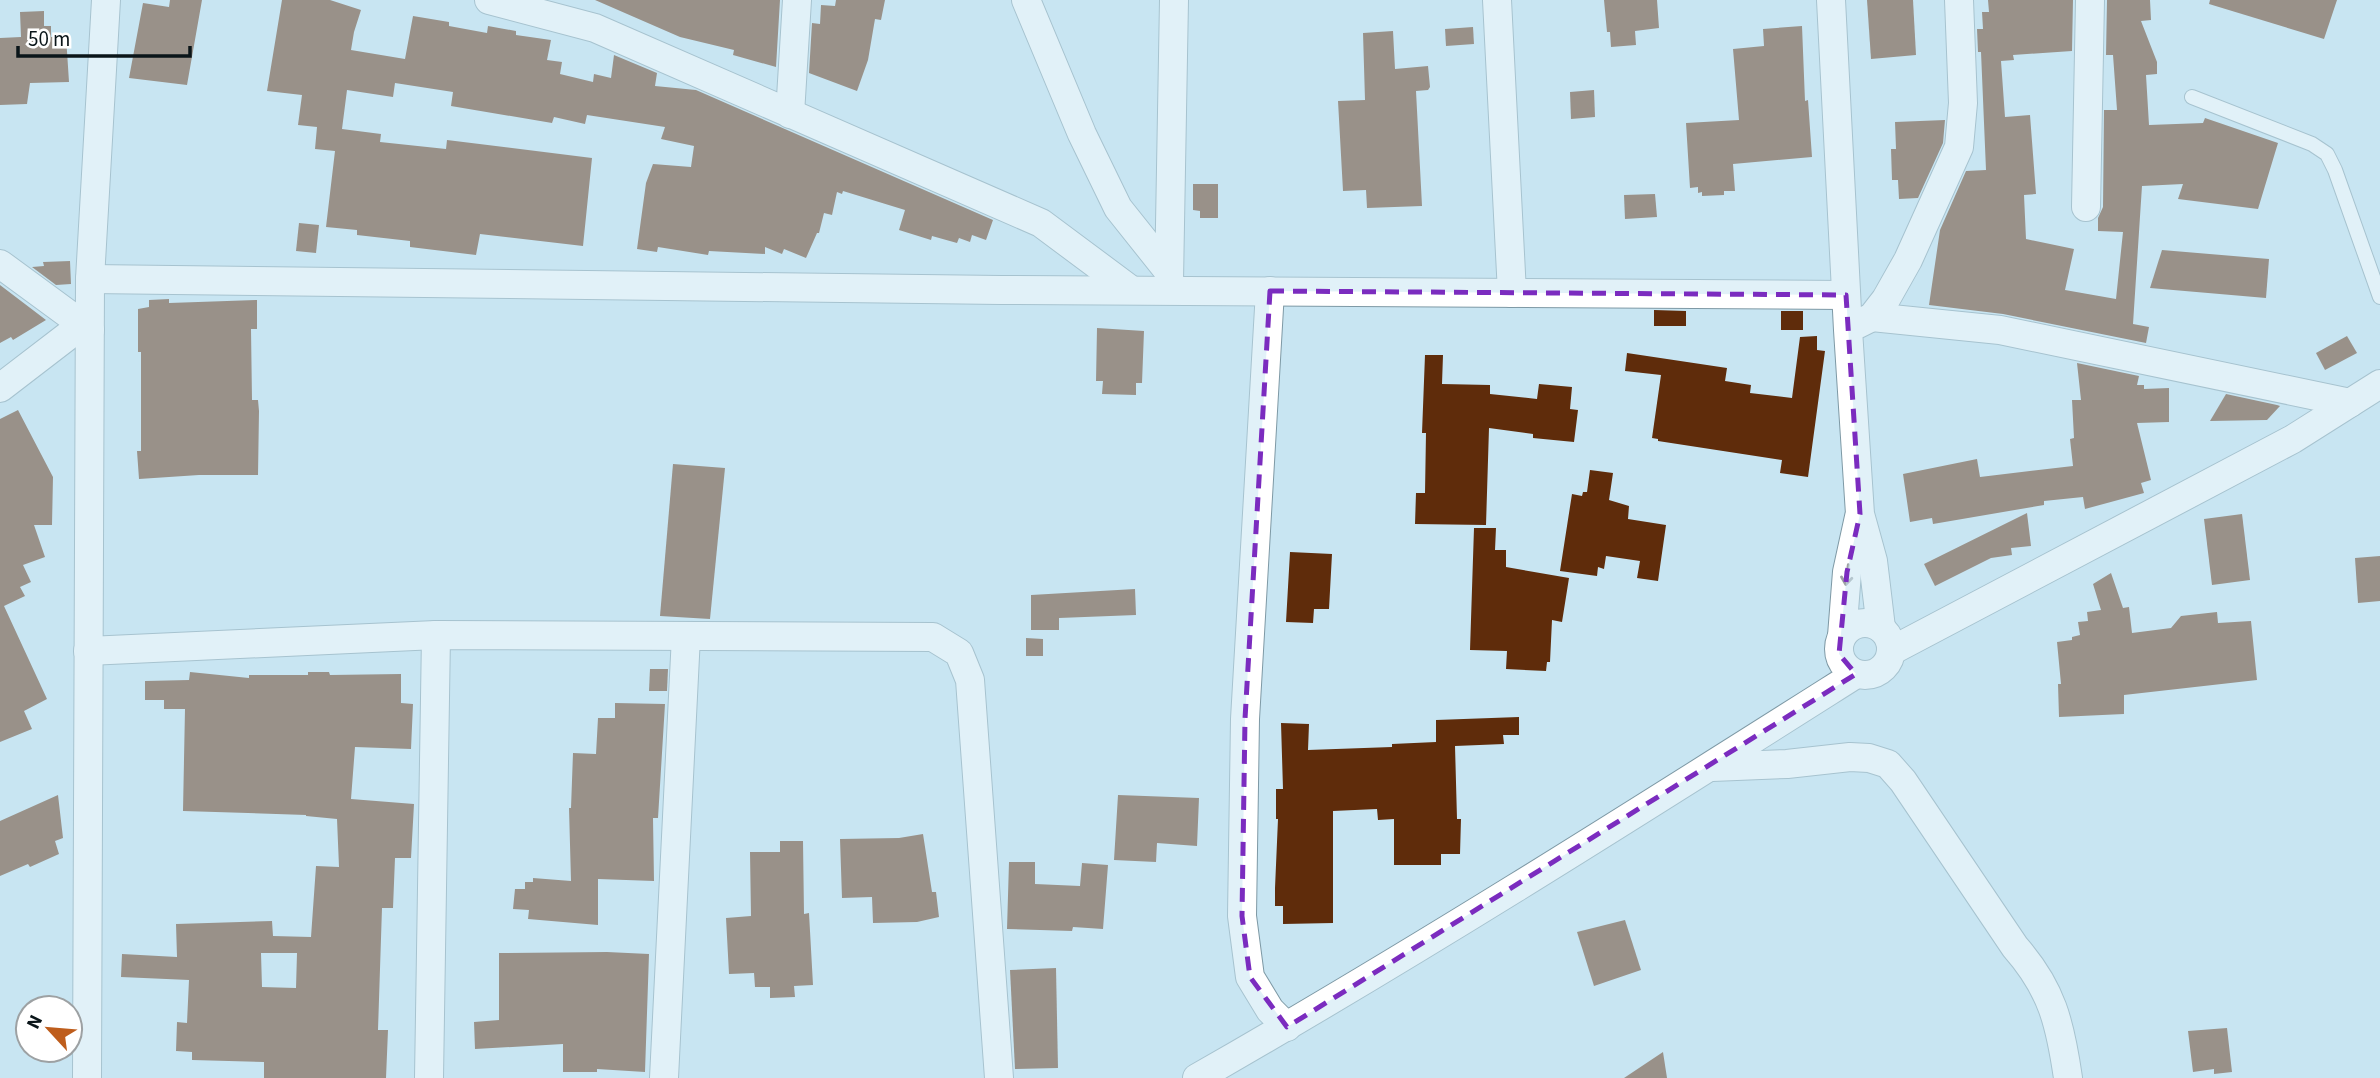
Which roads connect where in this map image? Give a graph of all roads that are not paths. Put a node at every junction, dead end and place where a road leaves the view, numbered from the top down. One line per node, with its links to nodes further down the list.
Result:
1 (106, 0): 14 (street)
2 (489, 0): 11 (street)
3 (797, 0): 11 (street)
4 (1026, 0): 15 (street)
5 (1174, 0): 15 (street)
6 (1497, 0): 18 (street)
7 (1831, 0): 19 (street)
8 (1959, 0): 21 (street)
9 (2090, 0): 12 (street)
10 (2192, 97): 20 (lane)
11 (790, 114): 16 (street)
12 (2085, 207)
13 (0, 264): 22 (street)
14 (90, 279): 16 (street); 22 (street)
15 (1169, 281): 16 (street); 17 (street)
16 (1130, 290)
17 (1270, 291): 18 (street); 34 (street)
18 (1512, 293): 19 (street)
19 (1846, 295): 21 (street)
20 (2380, 297)
21 (1860, 324): 25 (street); 26 (street)
22 (86, 328): 24 (street); 31 (street)
23 (2380, 384): 25 (street)
24 (0, 388)
25 (2350, 403): 30 (street)
26 (1860, 514): 29 (street, one-way to 29); 30 (street)
27 (436, 635): 28 (street); 31 (street); 36 (street)
28 (686, 636): 37 (street); 38 (street)
29 (1842, 636): 30 (street); 32 (street)
30 (1886, 640): 32 (street)
31 (88, 652): 35 (street)
32 (1856, 674): 33 (street)
33 (1710, 767): 34 (street); 40 (street)
34 (1287, 1027): 39 (street)
35 (87, 1078)
36 (429, 1078)
37 (664, 1078)
38 (999, 1078)
39 (1197, 1078)
40 (2068, 1078)

